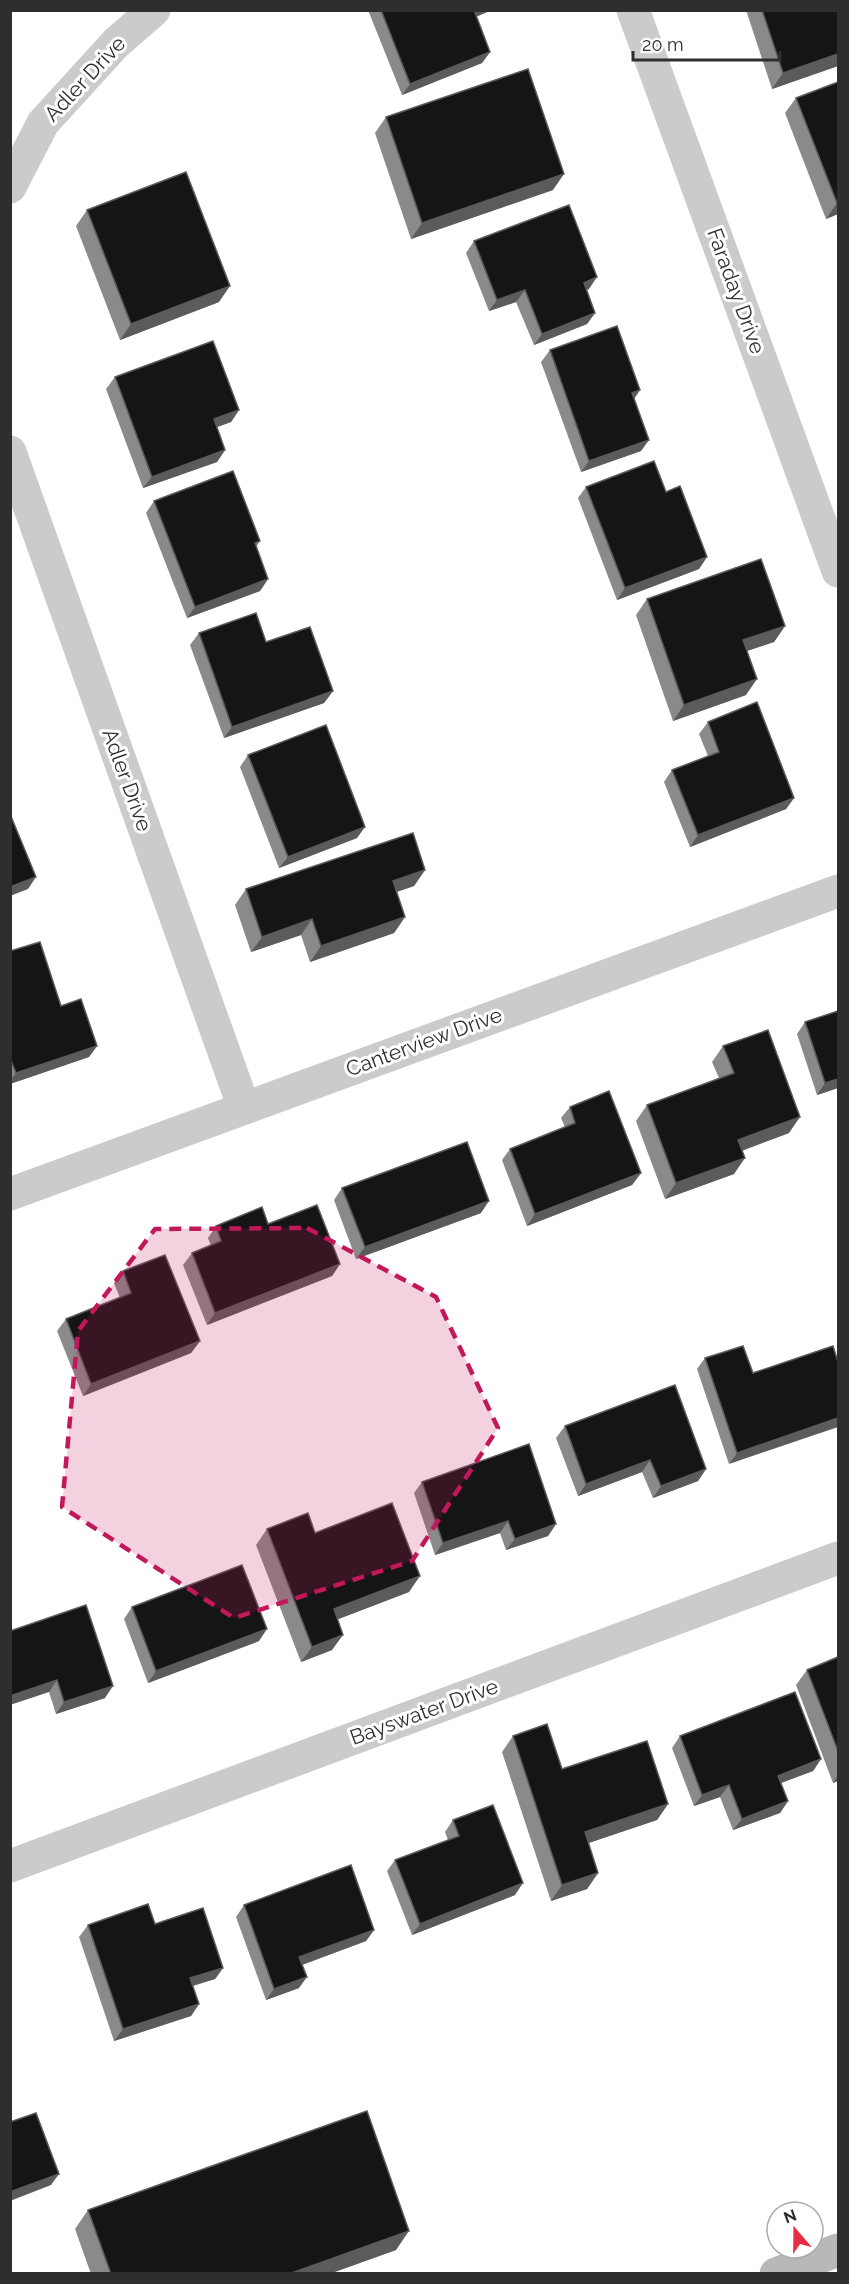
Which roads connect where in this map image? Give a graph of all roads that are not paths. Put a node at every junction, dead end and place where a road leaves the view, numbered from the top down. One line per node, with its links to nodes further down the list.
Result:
1 (154, 10): 3 (street, Adler Drive)
2 (633, 10): 5 (street, Faraday Drive)
3 (10, 187)
4 (10, 452): 7 (street, Adler Drive)
5 (838, 571)
6 (838, 891): 7 (street, Canterview Drive)
7 (244, 1108): 8 (street, Canterview Drive)
8 (10, 1194)
9 (838, 1558): 10 (street, Bayswater Drive)
10 (10, 1866)
11 (838, 2250): 12 (main road)
12 (776, 2274)

